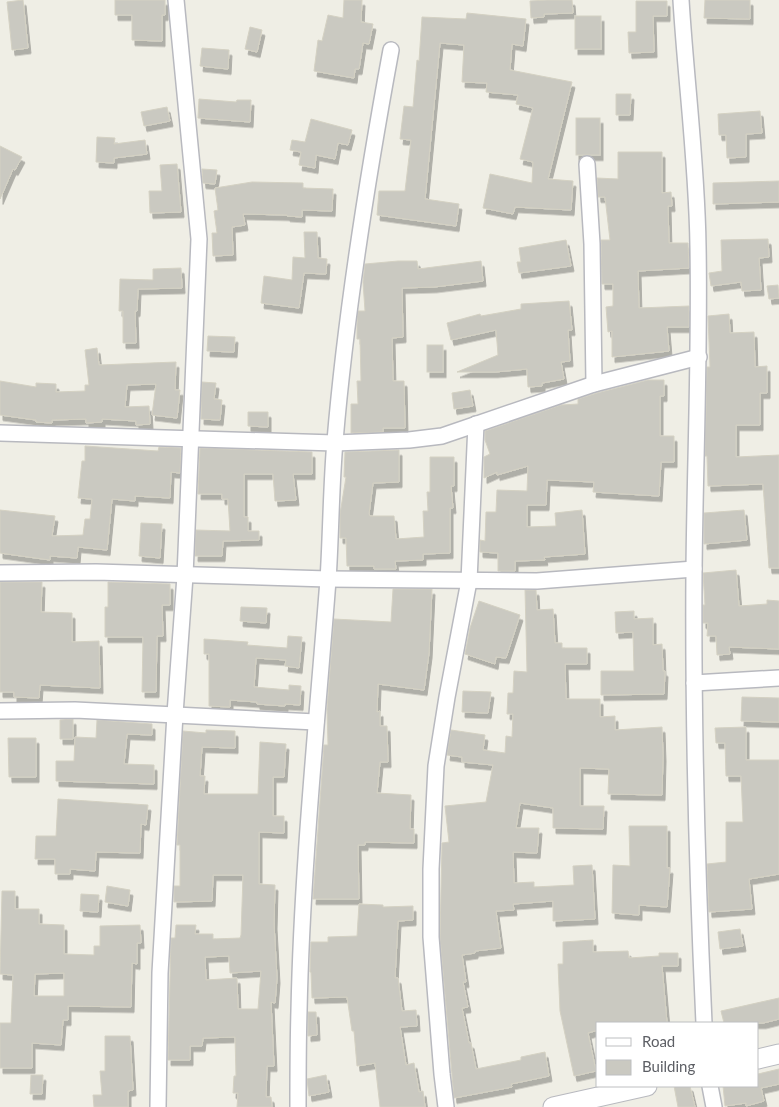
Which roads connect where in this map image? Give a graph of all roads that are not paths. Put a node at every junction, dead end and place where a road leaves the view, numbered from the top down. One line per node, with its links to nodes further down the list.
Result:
1 (176, 0): 9 (street)
2 (681, 0): 5 (street)
3 (391, 50): 10 (street)
4 (587, 164): 6 (street)
5 (699, 357): 6 (street); 11 (street)
6 (594, 384): 7 (street)
7 (476, 424): 10 (street); 15 (street)
8 (0, 433): 9 (street)
9 (192, 438): 10 (street); 13 (street)
10 (335, 443): 14 (street)
11 (694, 569): 15 (street); 17 (street)
12 (0, 573): 13 (street)
13 (185, 576): 14 (street); 19 (street)
14 (328, 579): 15 (street); 20 (street)
15 (469, 581): 29 (street)
16 (779, 678): 17 (street)
17 (694, 683): 21 (street)
18 (0, 711): 19 (street)
19 (175, 714): 20 (street); 27 (street)
20 (316, 722): 28 (street)
21 (704, 1022)
22 (779, 1054): 23 (street)
23 (759, 1059)
24 (643, 1087): 26 (street)
25 (710, 1087): 31 (street)
26 (576, 1105): 30 (street)
27 (158, 1107)
28 (298, 1107)
29 (446, 1107)
30 (554, 1107)
31 (714, 1107)

